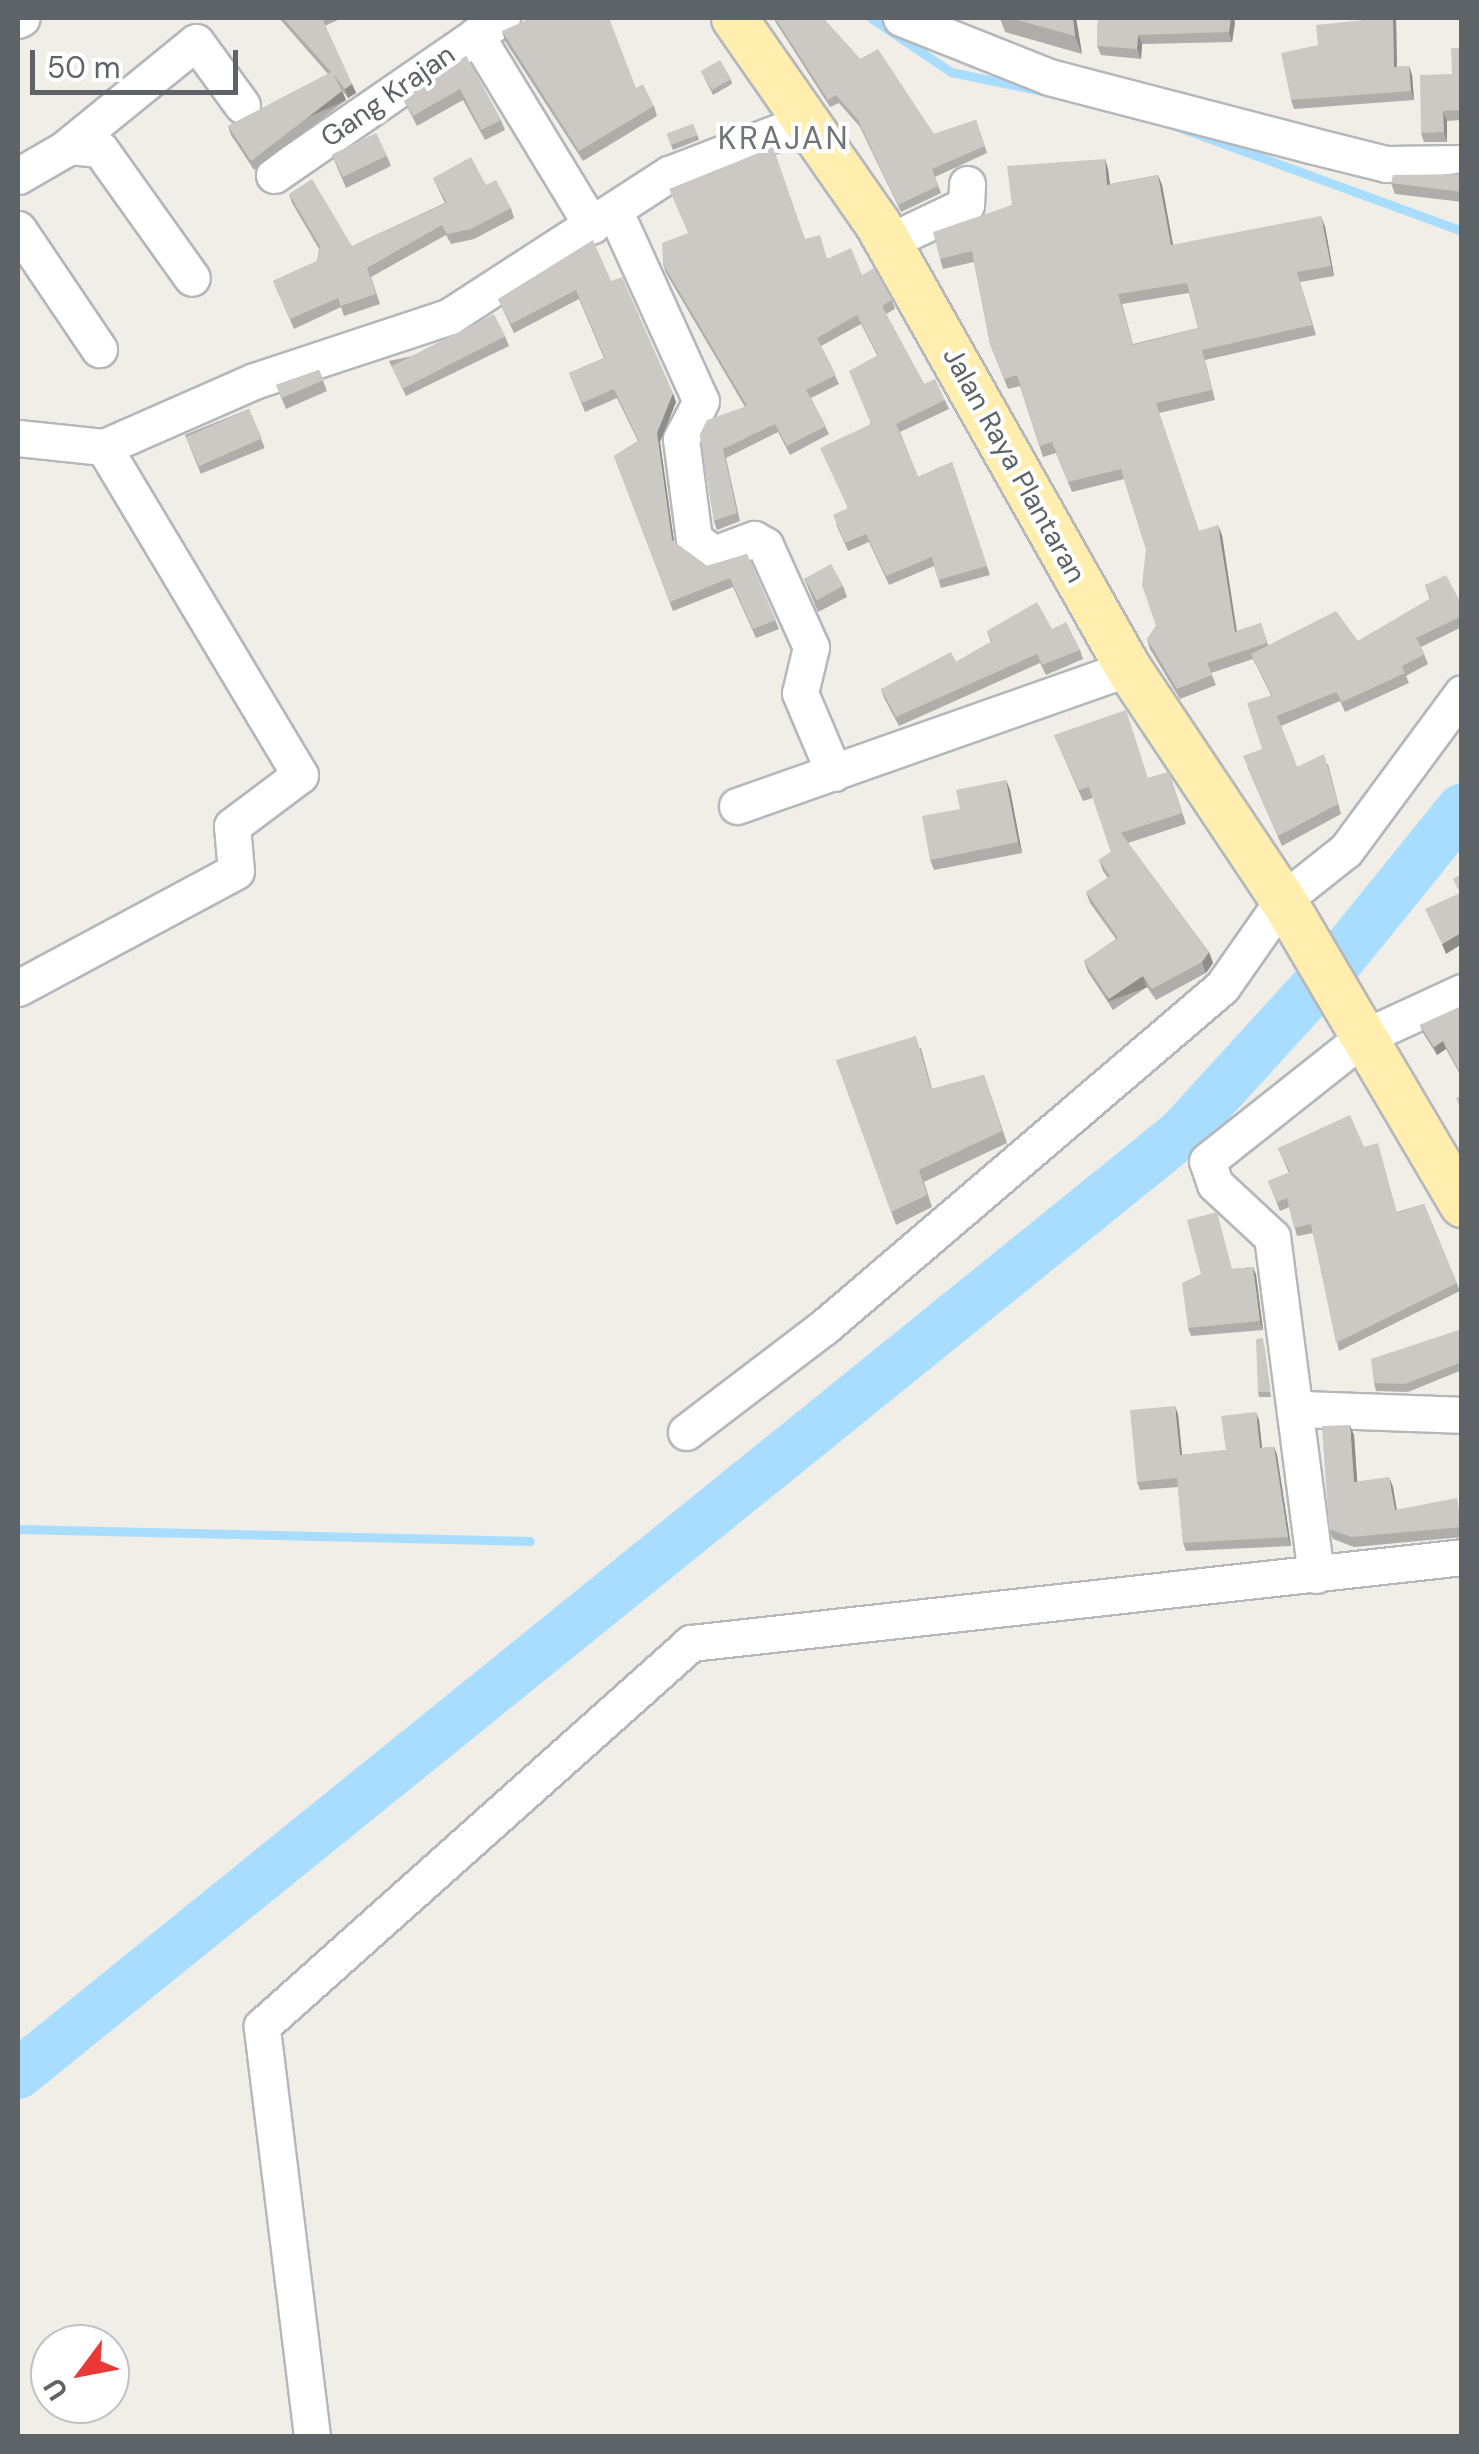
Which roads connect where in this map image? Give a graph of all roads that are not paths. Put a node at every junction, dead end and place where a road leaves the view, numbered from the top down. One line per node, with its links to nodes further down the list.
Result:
1 (734, 18): 6 (main road, Jalan Raya Plantaran)
2 (901, 18): 8 (street)
3 (489, 26): 9 (street, Gang Krajan); 12 (street)
4 (186, 30): 5 (street); 7 (street)
5 (242, 104)
6 (809, 120): 12 (street); 14 (main road, Jalan Raya Plantaran)
7 (62, 150): 10 (street); 15 (street)
8 (1462, 163)
9 (274, 175)
10 (18, 176)
11 (966, 184): 14 (street)
12 (604, 220): 18 (street); 21 (street)
13 (18, 229): 16 (street)
14 (888, 242): 19 (main road, Jalan Raya Plantaran)
15 (192, 278)
16 (99, 348)
17 (18, 438): 18 (street)
18 (104, 447): 24 (street)
19 (1128, 668): 21 (street); 23 (main road, Jalan Raya Plantaran)
20 (1462, 692): 23 (street)
21 (834, 773): 22 (street)
22 (737, 806)
23 (1287, 907): 26 (main road, Jalan Raya Plantaran); 30 (street)
24 (18, 988)
25 (1462, 992): 26 (street)
26 (1358, 1030): 27 (main road, Jalan Raya Plantaran); 28 (street)
27 (1462, 1204)
28 (1300, 1410): 29 (street); 32 (street)
29 (1462, 1414)
30 (686, 1432)
31 (1462, 1557): 32 (street)
32 (1316, 1575): 33 (street)
33 (312, 2436)

